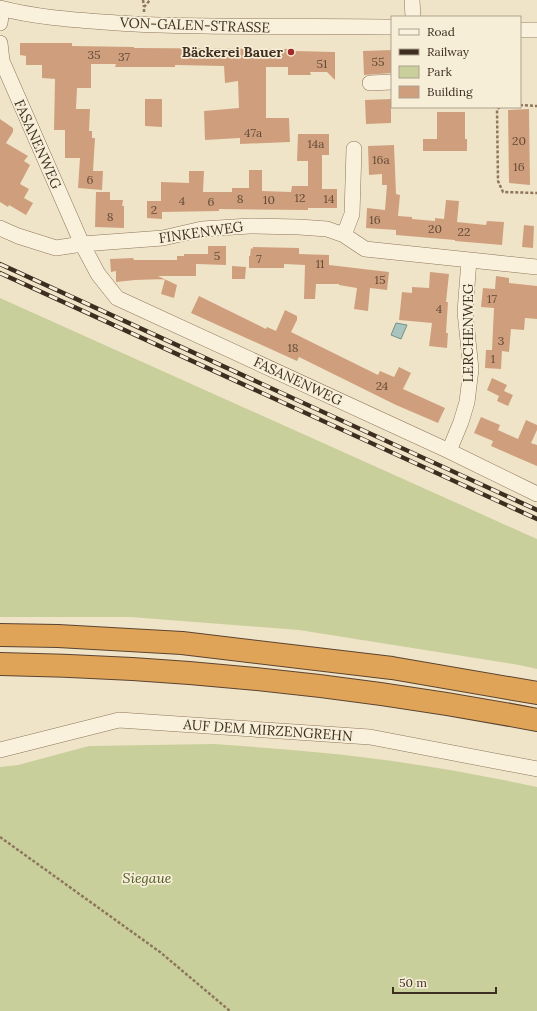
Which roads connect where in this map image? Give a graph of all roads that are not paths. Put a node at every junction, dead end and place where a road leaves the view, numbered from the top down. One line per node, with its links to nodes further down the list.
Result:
1 (412, 0): 3 (street)
2 (1, 13): 4 (street, VON-GALEN-STRASSE)
3 (413, 16)
4 (391, 27)
5 (521, 30): 6 (street)
6 (537, 30)
7 (0, 43): 13 (street, FASANENWEG)
8 (391, 82): 9 (street)
9 (370, 83)
10 (354, 149): 12 (street)
11 (0, 228): 13 (street)
12 (344, 235): 13 (street, FINKENWEG); 14 (street, FINKENWEG)
13 (82, 244): 16 (street, FASANENWEG)
14 (469, 260): 15 (street, FINKENWEG); 16 (street, LERCHENWEG)
15 (537, 267)
16 (449, 451): 17 (street, FASANENWEG)
17 (537, 494)
18 (0, 635): 20 (highway)
19 (0, 664): 21 (highway)
20 (537, 693)
21 (537, 720)
22 (0, 750): 23 (street, AUF DEM MIRZENGREHN)
23 (537, 769)

